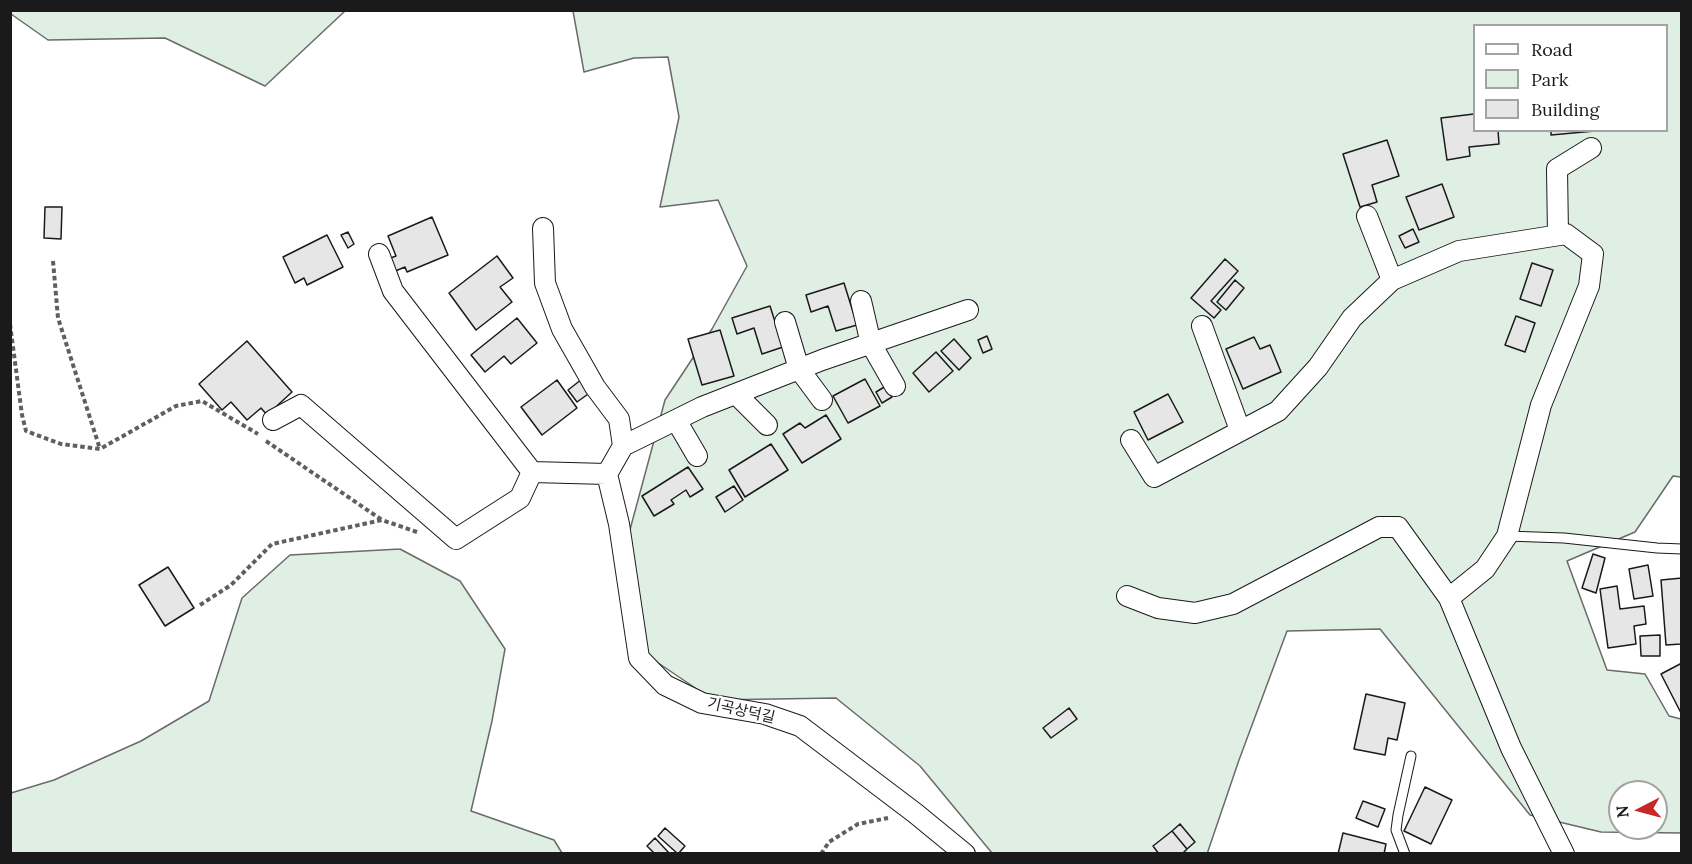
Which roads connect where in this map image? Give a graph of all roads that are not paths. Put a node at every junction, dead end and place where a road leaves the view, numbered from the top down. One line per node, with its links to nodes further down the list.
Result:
1 (1591, 148): 4 (street)
2 (1367, 216): 6 (street)
3 (543, 228): 21 (street)
4 (1558, 234): 6 (street); 25 (street)
5 (379, 254): 23 (street)
6 (1392, 280): 19 (street)
7 (861, 301): 11 (street)
8 (968, 310): 11 (street)
9 (785, 322): 12 (street)
10 (1202, 326): 19 (street)
11 (871, 344): 12 (street); 13 (street)
12 (799, 369): 14 (street); 15 (street)
13 (895, 386)
14 (736, 394): 17 (street); 18 (street)
15 (822, 400)
16 (273, 420): 23 (street)
17 (676, 420): 21 (street); 22 (street)
18 (766, 425)
19 (1240, 430): 20 (street)
20 (1131, 440)
21 (623, 446): 24 (street)
22 (697, 456)
23 (532, 472): 24 (street)
24 (607, 474): 30 (street, 기곡상덕길)
25 (1507, 536): 26 (lane); 28 (street)
26 (1682, 549)
27 (1127, 596): 28 (street)
28 (1449, 598): 32 (street)
29 (1411, 756): 31 (lane)
30 (965, 854)
31 (1405, 854)
32 (1564, 854)

